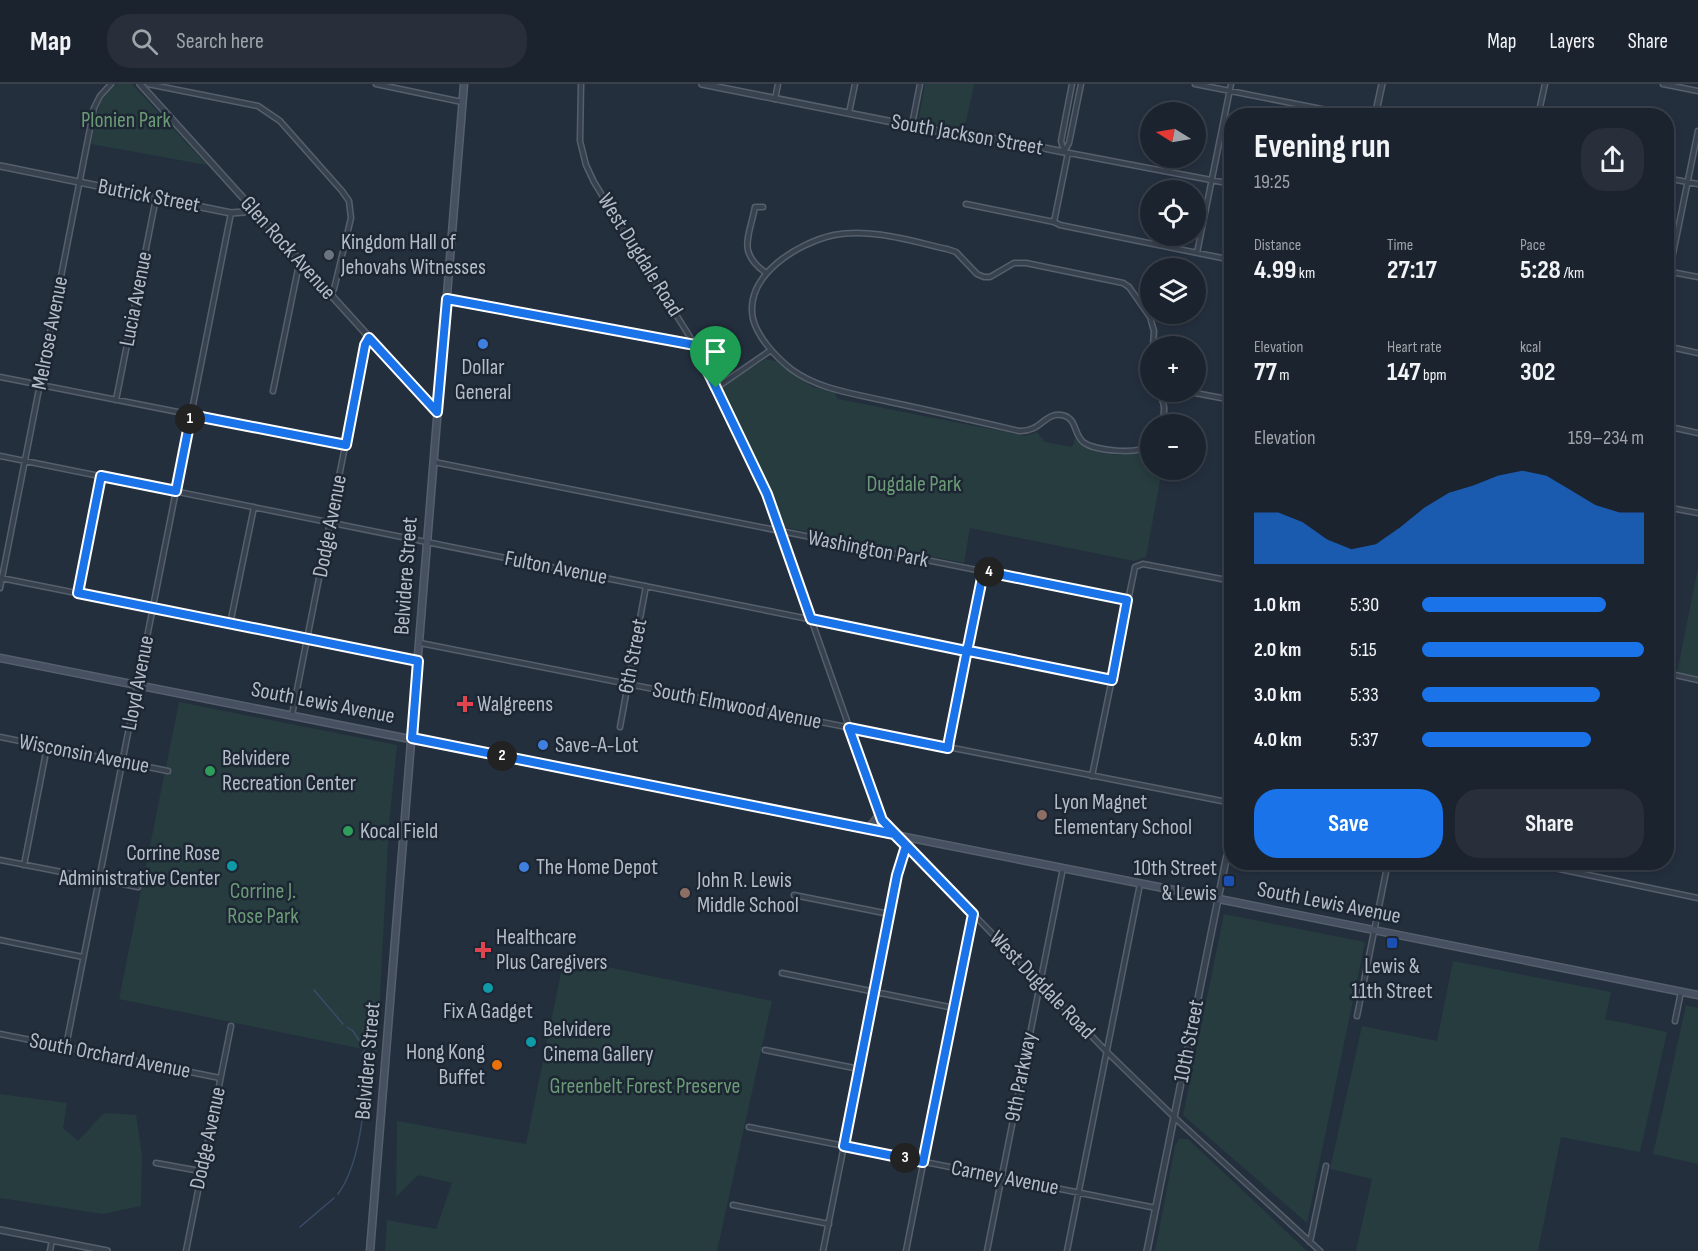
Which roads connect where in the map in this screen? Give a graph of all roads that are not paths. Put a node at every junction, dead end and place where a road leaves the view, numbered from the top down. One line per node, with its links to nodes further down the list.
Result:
1 (111, 84): 34 (street, Melrose Avenue)
2 (140, 84): 41 (street, Glen Rock Avenue)
3 (148, 84): 51 (street)
4 (376, 84): 21 (street)
5 (464, 84): 21 (main road, Belvidere Street)
6 (581, 84): 55 (street, West Dugdale Road)
7 (702, 84): 20 (street, South Jackson Street)
8 (778, 84): 20 (street)
9 (855, 84): 26 (street)
10 (920, 84): 28 (street)
11 (1072, 84): 30 (street)
12 (1081, 84): 30 (street)
13 (1195, 84): 18 (street)
14 (1231, 84): 18 (street)
15 (1382, 84): 24 (street)
16 (1545, 84): 25 (street)
17 (1664, 84): 19 (street)
18 (1230, 91): 22 (street); 23 (street)
19 (1698, 91)
20 (775, 99): 26 (street, South Jackson Street)
21 (463, 102): 52 (main road, Belvidere Street)
22 (1227, 108)
23 (1316, 108)
24 (1377, 108)
25 (1540, 108)
26 (849, 113): 28 (street, South Jackson Street)
27 (1224, 121): 33 (street)
28 (912, 125): 30 (street, South Jackson Street)
29 (1698, 131): 35 (street)
30 (1066, 152): 33 (street, South Jackson Street); 43 (street)
31 (0, 166): 34 (street, Butrick Street)
32 (1674, 179): 35 (street)
33 (1212, 181): 36 (street, South Jackson Street); 45 (street)
34 (80, 182): 38 (street, Butrick Street); 60 (street, Melrose Avenue)
35 (1688, 182): 37 (street); 44 (street)
36 (1224, 183)
37 (1698, 184)
38 (156, 198): 42 (street, Butrick Street); 65 (street, Lucia Avenue)
39 (966, 204): 43 (street)
40 (763, 207): 49 (street)
41 (252, 208): 42 (street, Butrick Street); 47 (street, Glen Rock Avenue)
42 (231, 213): 67 (street, Lloyd Avenue)
43 (1054, 222): 45 (street)
44 (1674, 244)
45 (1197, 253): 46 (street)
46 (1224, 258)
47 (302, 263): 51 (street, Glen Rock Avenue); 62 (street)
48 (1674, 272): 50 (street)
49 (766, 273): 53 (street); 57 (street)
50 (1698, 277)
51 (330, 295): 54 (street, Glen Rock Avenue)
52 (447, 299): 55 (street); 66 (main road, Belvidere Street)
53 (1154, 336)
54 (369, 338): 66 (street, Glen Rock Avenue); 70 (street, Dodge Avenue)
55 (695, 345): 61 (street, West Dugdale Road)
56 (1674, 348): 58 (street)
57 (771, 350): 61 (street); 71 (street)
58 (1698, 352)
59 (0, 377): 60 (street)
60 (40, 385): 65 (street); 73 (street, Melrose Avenue)
61 (716, 388): 81 (street, West Dugdale Road)
62 (273, 391)
63 (1206, 395): 64 (street)
64 (1224, 398)
65 (116, 400): 67 (street)
66 (437, 412): 74 (main road, Belvidere Street)
67 (191, 415): 70 (street); 76 (street, Lloyd Avenue)
68 (1674, 428): 69 (street)
69 (1698, 433)
70 (346, 445): 80 (street, Dodge Avenue)
71 (1140, 451)
72 (0, 456): 73 (street, Fulton Avenue)
73 (25, 461): 75 (street, Fulton Avenue); 84 (street, Melrose Avenue)
74 (433, 462): 81 (street, Washington Park); 82 (main road, Belvidere Street)
75 (101, 476): 76 (street, Fulton Avenue); 88 (street)
76 (176, 491): 77 (street, Fulton Avenue); 90 (street, Lloyd Avenue)
77 (254, 507): 80 (street, Fulton Avenue); 92 (street)
78 (1674, 508): 79 (street)
79 (1698, 513)
80 (330, 522): 82 (street, Fulton Avenue); 93 (street, Dodge Avenue)
81 (780, 531): 83 (street, Washington Park); 91 (street, West Dugdale Road)
82 (426, 542): 86 (street, Fulton Avenue); 94 (main road, Belvidere Street)
83 (983, 571): 89 (street, Washington Park); 95 (street)
84 (1, 578): 87 (street, Melrose Avenue); 88 (street)
85 (1224, 579): 89 (street)
86 (646, 586): 91 (street, Fulton Avenue); 101 (street, 6th Street)
87 (0, 588)
88 (78, 593): 90 (street)
89 (1127, 600): 99 (street)
90 (153, 608): 92 (street); 102 (street, Lloyd Avenue)
91 (811, 619): 95 (street, Fulton Avenue); 105 (street, West Dugdale Road)
92 (230, 624): 93 (street)
93 (307, 639): 97 (street); 103 (street, Dodge Avenue)
94 (419, 643): 97 (main road, Belvidere Street); 101 (street, South Elmwood Avenue)
95 (967, 651): 99 (street, Fulton Avenue); 109 (street)
96 (0, 658): 102 (main road, South Lewis Avenue)
97 (418, 661): 107 (main road, Belvidere Street)
98 (1674, 675): 100 (street)
99 (1112, 680): 112 (street)
100 (1698, 680)
101 (628, 684): 104 (street, 6th Street); 105 (street, South Elmwood Avenue)
102 (137, 685): 103 (main road, South Lewis Avenue); 110 (street, Lloyd Avenue)
103 (292, 715): 107 (main road, South Lewis Avenue)
104 (620, 727)
105 (849, 728): 109 (street, South Elmwood Avenue); 114 (street, West Dugdale Road)
106 (0, 737): 108 (street, Wisconsin Avenue)
107 (412, 738): 115 (main road, South Lewis Avenue); 168 (main road, Belvidere Street)
108 (47, 747): 110 (street, Wisconsin Avenue); 119 (street)
109 (948, 748): 112 (street, South Elmwood Avenue)
110 (122, 762): 111 (street, Wisconsin Avenue); 124 (street, Lloyd Avenue)
111 (168, 771)
112 (1092, 776): 113 (street, South Elmwood Avenue)
113 (1224, 801)
114 (880, 814): 115 (main road); 116 (street, West Dugdale Road)
115 (868, 829): 116 (main road, South Lewis Avenue)
116 (894, 834): 117 (street, West Dugdale Road); 120 (main road, South Lewis Avenue)
117 (906, 846): 130 (street); 131 (street, West Dugdale Road)
118 (0, 860): 119 (street)
119 (24, 865): 124 (street)
120 (1063, 868): 125 (main road, South Lewis Avenue); 136 (street, 9th Parkway)
121 (1224, 869): 128 (street, 10th Street)
122 (1387, 870): 132 (street)
123 (1574, 870): 129 (street)
124 (99, 879): 126 (street); 134 (street, Lloyd Avenue)
125 (1140, 883): 128 (main road, South Lewis Avenue); 147 (street)
126 (138, 887)
127 (794, 895): 130 (street)
128 (1218, 898): 132 (main road, South Lewis Avenue); 150 (street, 10th Street)
129 (1698, 898)
130 (890, 914): 137 (street)
131 (973, 914): 136 (street, West Dugdale Road); 140 (street)
132 (1375, 930): 138 (main road, South Lewis Avenue); 141 (street)
133 (0, 940): 134 (street)
134 (83, 957): 145 (street, Lloyd Avenue)
135 (782, 973): 137 (street)
136 (1040, 984): 147 (street, West Dugdale Road); 157 (street, 9th Parkway)
137 (874, 992): 140 (street); 148 (street)
138 (1681, 992): 139 (main road, South Lewis Avenue); 142 (street)
139 (1698, 995)
140 (954, 1008): 153 (street)
141 (1357, 1016)
142 (1675, 1021)
143 (231, 1026): 149 (street, Dodge Avenue)
144 (0, 1034): 145 (street, South Orchard Avenue)
145 (66, 1046): 149 (street, South Orchard Avenue)
146 (765, 1050): 148 (street)
147 (1107, 1052): 150 (street, West Dugdale Road); 158 (street)
148 (859, 1069): 152 (street)
149 (220, 1078): 156 (street, Dodge Avenue)
150 (1174, 1117): 160 (street, 10th Street); 164 (street, West Dugdale Road)
151 (749, 1127): 152 (street, Carney Avenue)
152 (844, 1146): 153 (street, Carney Avenue); 161 (street)
153 (923, 1162): 157 (street, Carney Avenue); 170 (street)
154 (156, 1163): 156 (street)
155 (1326, 1166): 164 (street)
156 (200, 1172): 167 (street, Dodge Avenue)
157 (1001, 1177): 158 (street, Carney Avenue); 171 (street, 9th Parkway)
158 (1079, 1193): 160 (street, Carney Avenue); 172 (street)
159 (733, 1205): 161 (street)
160 (1156, 1208): 173 (street, 10th Street)
161 (829, 1224): 169 (street)
162 (0, 1230): 163 (street)
163 (52, 1240): 165 (street); 166 (street)
164 (1310, 1242): 174 (street, West Dugdale Road)
165 (50, 1251)
166 (107, 1251)
167 (186, 1251)
168 (370, 1251)
169 (823, 1251)
170 (906, 1251)
171 (987, 1251)
172 (1067, 1251)
173 (1147, 1251)
174 (1320, 1251)

